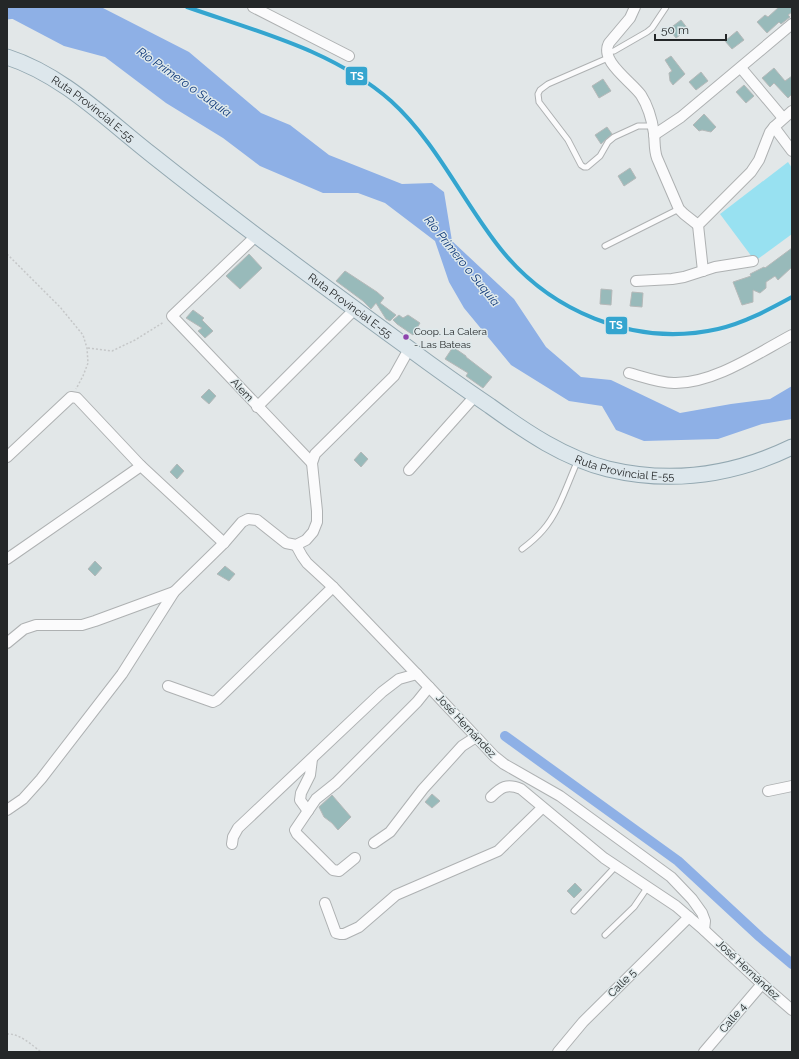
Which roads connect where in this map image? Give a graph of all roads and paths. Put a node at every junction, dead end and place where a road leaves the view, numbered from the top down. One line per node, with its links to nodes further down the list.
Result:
1 (253, 7): 5 (street)
2 (635, 7): 6 (street)
3 (666, 7): 6 (lane)
4 (792, 24): 8 (street)
5 (349, 56)
6 (607, 56): 12 (street); 12 (lane)
7 (7, 57): 16 (main road, Ruta Provincial E-55)
8 (740, 68): 10 (street); 12 (street)
9 (792, 111): 10 (street)
10 (783, 118): 11 (street)
11 (774, 126): 13 (street); 15 (street)
12 (653, 131): 14 (street)
13 (792, 151)
14 (680, 209): 15 (street); 17 (lane)
15 (698, 225): 20 (street)
16 (256, 235): 22 (main road, Ruta Provincial E-55); 23 (street)
17 (605, 246)
18 (7, 254): 25 (path)
19 (753, 261): 20 (street)
20 (703, 271): 21 (street)
21 (636, 281)
22 (355, 309): 26 (main road, Ruta Provincial E-55); 30 (street)
23 (172, 316): 25 (path); 30 (street, Alem)
24 (792, 335): 27 (street)
25 (87, 348): 29 (path)
26 (409, 348): 28 (main road, Ruta Provincial E-55); 34 (street)
27 (629, 374)
28 (475, 396): 33 (main road, Ruta Provincial E-55); 36 (street)
29 (71, 397): 32 (street); 35 (street)
30 (258, 407): 34 (street, Alem)
31 (792, 447): 33 (main road, Ruta Provincial E-55)
32 (7, 457)
33 (578, 459): 39 (lane)
34 (312, 463): 38 (street)
35 (141, 466): 37 (street); 40 (street)
36 (409, 470)
37 (224, 543): 38 (street); 42 (street)
38 (296, 545): 41 (street, José Hernández)
39 (522, 549)
40 (7, 559)
41 (333, 586): 44 (street, José Hernández); 45 (street)
42 (174, 592): 43 (street); 53 (street)
43 (7, 643)
44 (417, 674): 46 (street, José Hernández); 48 (street)
45 (168, 686)
46 (429, 687): 47 (street, José Hernández); 54 (street)
47 (476, 737): 55 (street); 63 (street, José Hernández)
48 (312, 759): 54 (street); 56 (street)
49 (792, 786): 50 (street)
50 (768, 791)
51 (491, 796): 52 (street, José Hernández)
52 (542, 808): 58 (street, José Hernández); 60 (street)
53 (7, 810)
54 (308, 811): 57 (street)
55 (374, 843)
56 (232, 844)
57 (355, 858)
58 (616, 866): 59 (street, José Hernández); 61 (lane)
59 (647, 888): 62 (street, José Hernández); 64 (lane)
60 (325, 903)
61 (574, 911)
62 (689, 917): 63 (street, José Hernández); 69 (street, Calle 5)
63 (704, 930): 65 (street, José Hernández)
64 (605, 934)
65 (762, 984): 66 (street, José Hernández); 70 (street, Calle 4)
66 (792, 1010)
67 (7, 1034): 68 (path)
68 (41, 1052)
69 (558, 1052)
70 (704, 1052)

